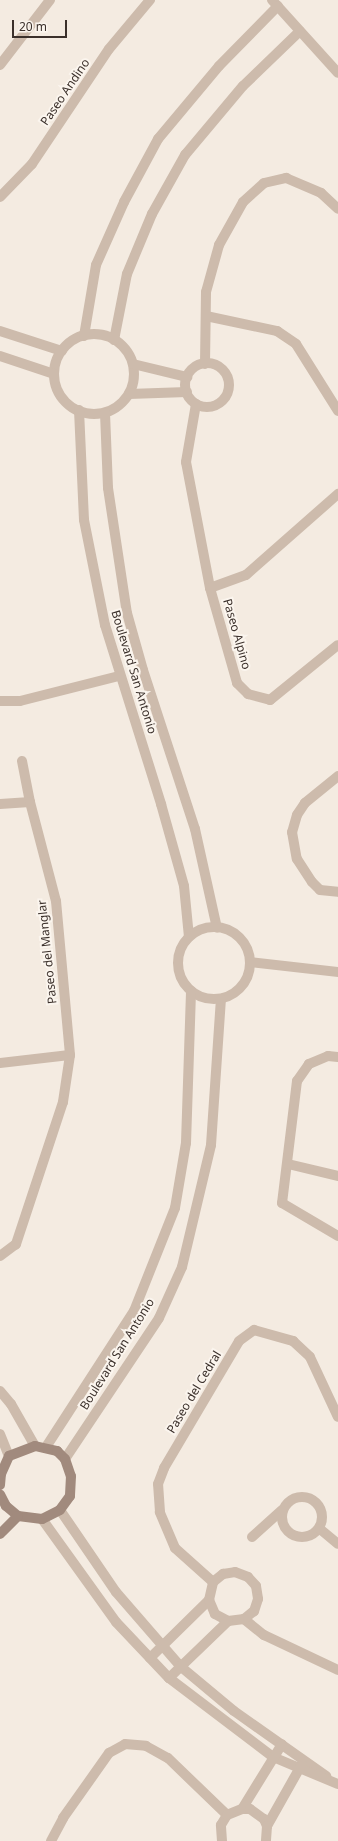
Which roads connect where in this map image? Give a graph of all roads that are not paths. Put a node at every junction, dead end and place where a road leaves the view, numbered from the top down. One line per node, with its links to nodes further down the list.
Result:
1 (50, 0): 5 (street)
2 (150, 0): 7 (street, Paseo Andino)
3 (275, 3): 4 (street); 11 (street)
4 (300, 31): 6 (street); 12 (street)
5 (0, 65)
6 (338, 73)
7 (0, 197)
8 (338, 209): 9 (street)
9 (206, 316): 16 (street); 23 (street)
10 (0, 331): 13 (street)
11 (84, 336): 12 (street); 13 (street)
12 (114, 340): 15 (street)
13 (62, 351): 17 (street)
14 (0, 356): 17 (street)
15 (133, 364): 18 (street); 20 (street)
16 (205, 364): 18 (street); 21 (street)
17 (54, 374): 22 (street)
18 (187, 377): 19 (street)
19 (186, 392): 20 (street); 21 (street)
20 (129, 394): 24 (street)
21 (196, 404): 26 (street, Paseo Alpino)
22 (79, 410): 24 (street); 28 (street, Boulevard San Antonio)
23 (338, 411)
24 (105, 413): 35 (street, Boulevard San Antonio)
25 (338, 494): 26 (street, Paseo Alpino)
26 (210, 588): 27 (street, Paseo Alpino)
27 (338, 646)
28 (119, 676): 29 (street); 36 (street, Boulevard San Antonio)
29 (0, 701)
30 (22, 761): 32 (street, Paseo del Manglar)
31 (338, 776): 34 (street)
32 (30, 802): 33 (street); 41 (street, Paseo del Manglar)
33 (0, 804)
34 (338, 892)
35 (217, 928): 36 (street); 37 (street)
36 (189, 937): 39 (street)
37 (250, 962): 38 (street); 40 (street)
38 (338, 972)
39 (192, 991): 40 (street); 52 (street, Boulevard San Antonio)
40 (220, 998): 54 (street, Boulevard San Antonio)
41 (70, 1055): 43 (street); 47 (street, Paseo del Manglar)
42 (338, 1057): 44 (street)
43 (0, 1063)
44 (288, 1164): 45 (street); 46 (street)
45 (338, 1176)
46 (338, 1236)
47 (0, 1256)
48 (0, 1391): 51 (street)
49 (338, 1417): 65 (street, Paseo del Cedral)
50 (0, 1434): 53 (street)
51 (35, 1446): 52 (street); 53 (street)
52 (46, 1447): 54 (street)
53 (9, 1456): 55 (street)
54 (65, 1459): 57 (street)
55 (0, 1484)
56 (0, 1494): 59 (street)
57 (60, 1510): 60 (street); 69 (street)
58 (282, 1510): 61 (street); 61 (street); 63 (street)
59 (18, 1516): 60 (street); 62 (street)
60 (42, 1519): 70 (street)
61 (320, 1529): 64 (street)
62 (0, 1534)
63 (252, 1537)
64 (338, 1544)
65 (213, 1582): 66 (street); 67 (street)
66 (209, 1600): 68 (street); 69 (street)
67 (244, 1619): 68 (street); 72 (street)
68 (228, 1621): 71 (street)
69 (162, 1648): 70 (street); 71 (street)
70 (150, 1658): 73 (street)
71 (180, 1666): 73 (street); 74 (street)
72 (338, 1670)
73 (169, 1678): 75 (street)
74 (282, 1744): 75 (street); 76 (street)
75 (273, 1757): 77 (street); 79 (street)
76 (305, 1759): 77 (street); 78 (street)
77 (299, 1769): 78 (street); 81 (street)
78 (336, 1783)
79 (242, 1808): 80 (street); 81 (street)
80 (227, 1815): 82 (street); 83 (street)
81 (267, 1826): 84 (street)
82 (51, 1841)
83 (222, 1841)
84 (266, 1841)

